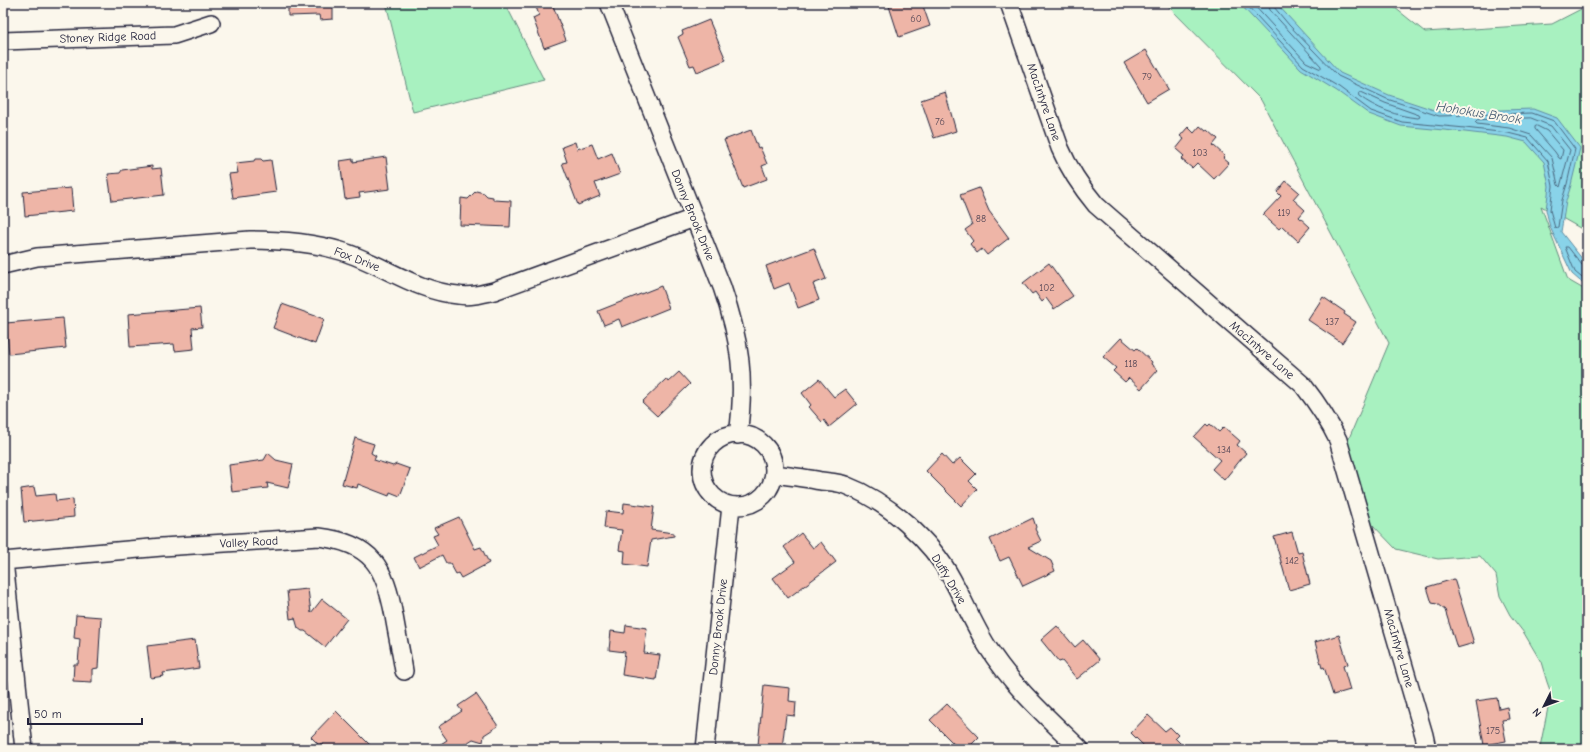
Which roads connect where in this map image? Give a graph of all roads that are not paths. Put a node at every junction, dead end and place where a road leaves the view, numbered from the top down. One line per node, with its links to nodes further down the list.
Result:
1 (609, 3): 5 (street, Donny Brook Drive)
2 (1009, 3): 15 (street, MacIntyre Lane)
3 (211, 22): 4 (street, Stoney Ridge Road)
4 (3, 41)
5 (694, 218): 6 (street, Fox Drive); 7 (street, Donny Brook Drive)
6 (3, 265)
7 (738, 435): 8 (street); 9 (street)
8 (774, 474): 9 (street); 14 (street, Duffy Drive)
9 (732, 506): 13 (street, Donny Brook Drive)
10 (3, 561): 11 (street, Valley Road); 12 (street)
11 (404, 671)
12 (24, 749)
13 (705, 749)
14 (1080, 749)
15 (1427, 749)

